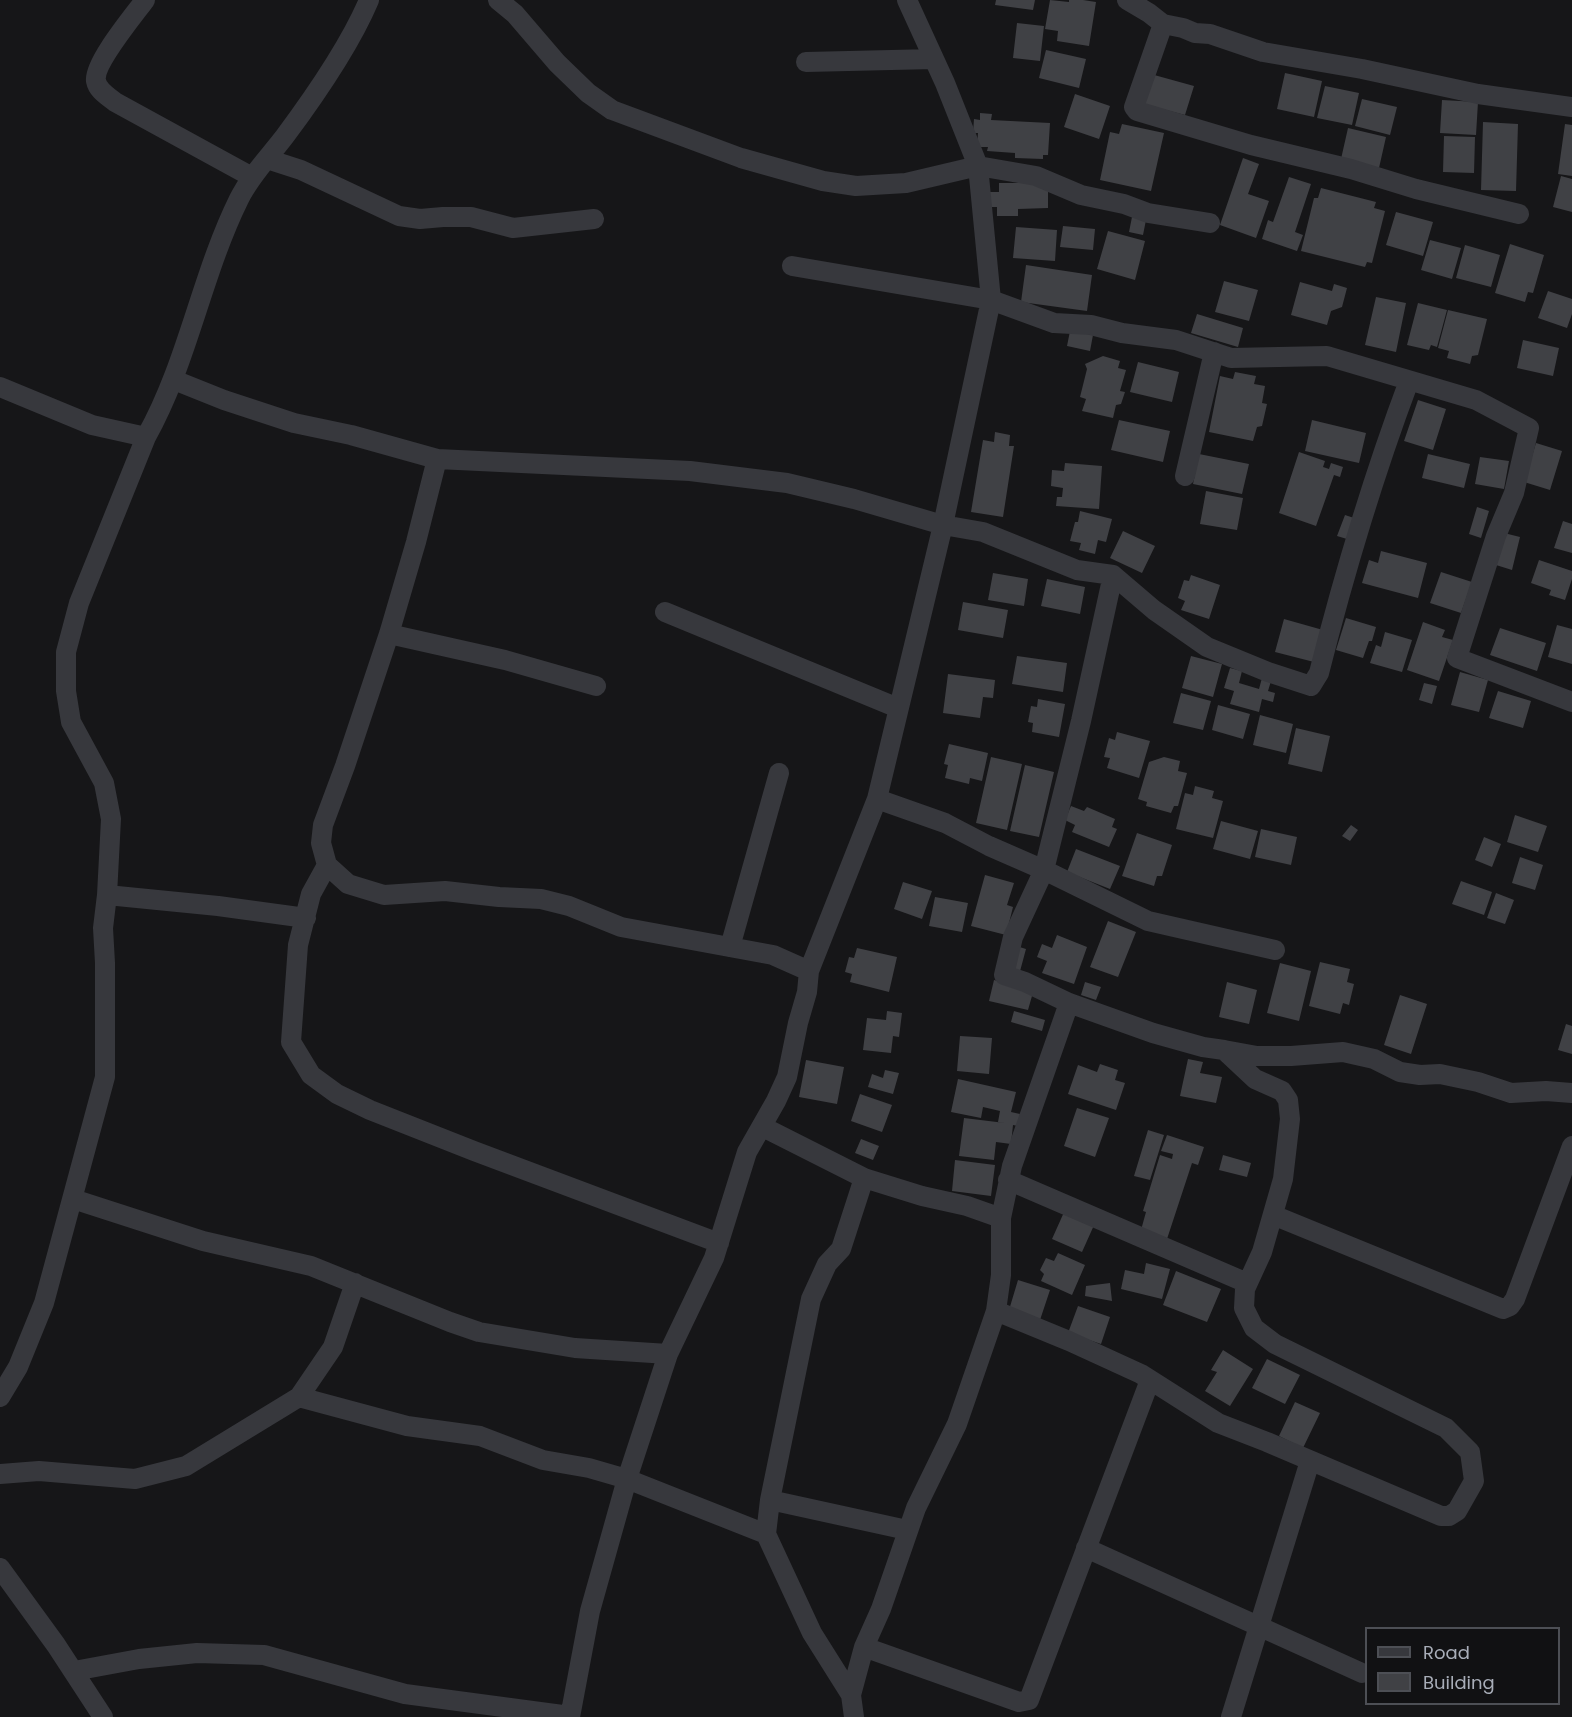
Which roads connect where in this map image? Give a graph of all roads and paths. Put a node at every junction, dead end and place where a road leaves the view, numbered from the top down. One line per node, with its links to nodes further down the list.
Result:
1 (145, 0): 12 (street)
2 (369, 0): 10 (street)
3 (498, 0): 11 (street)
4 (907, 0): 7 (street)
5 (1127, 0): 6 (street)
6 (1162, 24): 9 (street); 13 (street)
7 (934, 59): 8 (street); 11 (street)
8 (806, 62)
9 (1572, 107)
10 (267, 159): 12 (street); 14 (street)
11 (978, 166): 15 (street); 17 (street)
12 (252, 177): 19 (street)
13 (1519, 214)
14 (594, 219)
15 (1210, 223)
16 (792, 266): 17 (street)
17 (991, 300): 18 (street); 25 (street)
18 (1215, 352): 20 (street); 24 (street)
19 (174, 380): 22 (street); 23 (street)
20 (1409, 381): 26 (street); 30 (street)
21 (0, 387): 22 (street)
22 (146, 437): 36 (street)
23 (437, 459): 25 (street); 28 (street)
24 (1185, 476)
25 (943, 525): 26 (street); 31 (street)
26 (1113, 575): 35 (street)
27 (665, 612): 31 (street)
28 (389, 633): 29 (street); 34 (street)
29 (596, 686)
30 (1572, 702)
31 (898, 708): 33 (street)
32 (779, 773): 38 (street)
33 (877, 799): 35 (street); 40 (street)
34 (327, 864): 37 (street); 38 (street)
35 (1044, 870): 39 (street); 41 (street)
36 (107, 895): 37 (street); 48 (street)
37 (306, 918): 51 (street)
38 (730, 947): 40 (street)
39 (1275, 950)
40 (809, 971): 44 (street)
41 (1069, 1003): 42 (street); 47 (street)
42 (1224, 1050): 43 (street); 49 (street)
43 (1572, 1094)
44 (763, 1127): 46 (street); 51 (street)
45 (1572, 1146): 49 (street)
46 (864, 1178): 50 (street); 62 (street)
47 (1008, 1180): 50 (street); 53 (street)
48 (73, 1199): 52 (street); 57 (street)
49 (1274, 1215): 53 (street)
50 (1001, 1218): 54 (street)
51 (719, 1243): 55 (street)
52 (355, 1283): 55 (street); 58 (street)
53 (1247, 1283): 59 (street)
54 (996, 1311): 56 (street); 63 (street)
55 (668, 1354): 61 (street)
56 (1150, 1380): 59 (street); 65 (street)
57 (0, 1397)
58 (299, 1397): 60 (street); 61 (street)
59 (1310, 1461): 67 (street)
60 (0, 1474)
61 (627, 1479): 64 (street); 73 (street)
62 (770, 1500): 63 (street); 64 (street)
63 (907, 1530): 68 (street)
64 (766, 1534): 71 (street)
65 (1086, 1548): 67 (street); 68 (street)
66 (0, 1568): 69 (street)
67 (1259, 1626): 70 (street); 75 (street)
68 (864, 1647): 71 (street)
69 (74, 1671): 72 (street); 73 (street)
70 (1362, 1673)
71 (851, 1695): 74 (street)
72 (103, 1717)
73 (570, 1717)
74 (854, 1717)
75 (1231, 1717)

